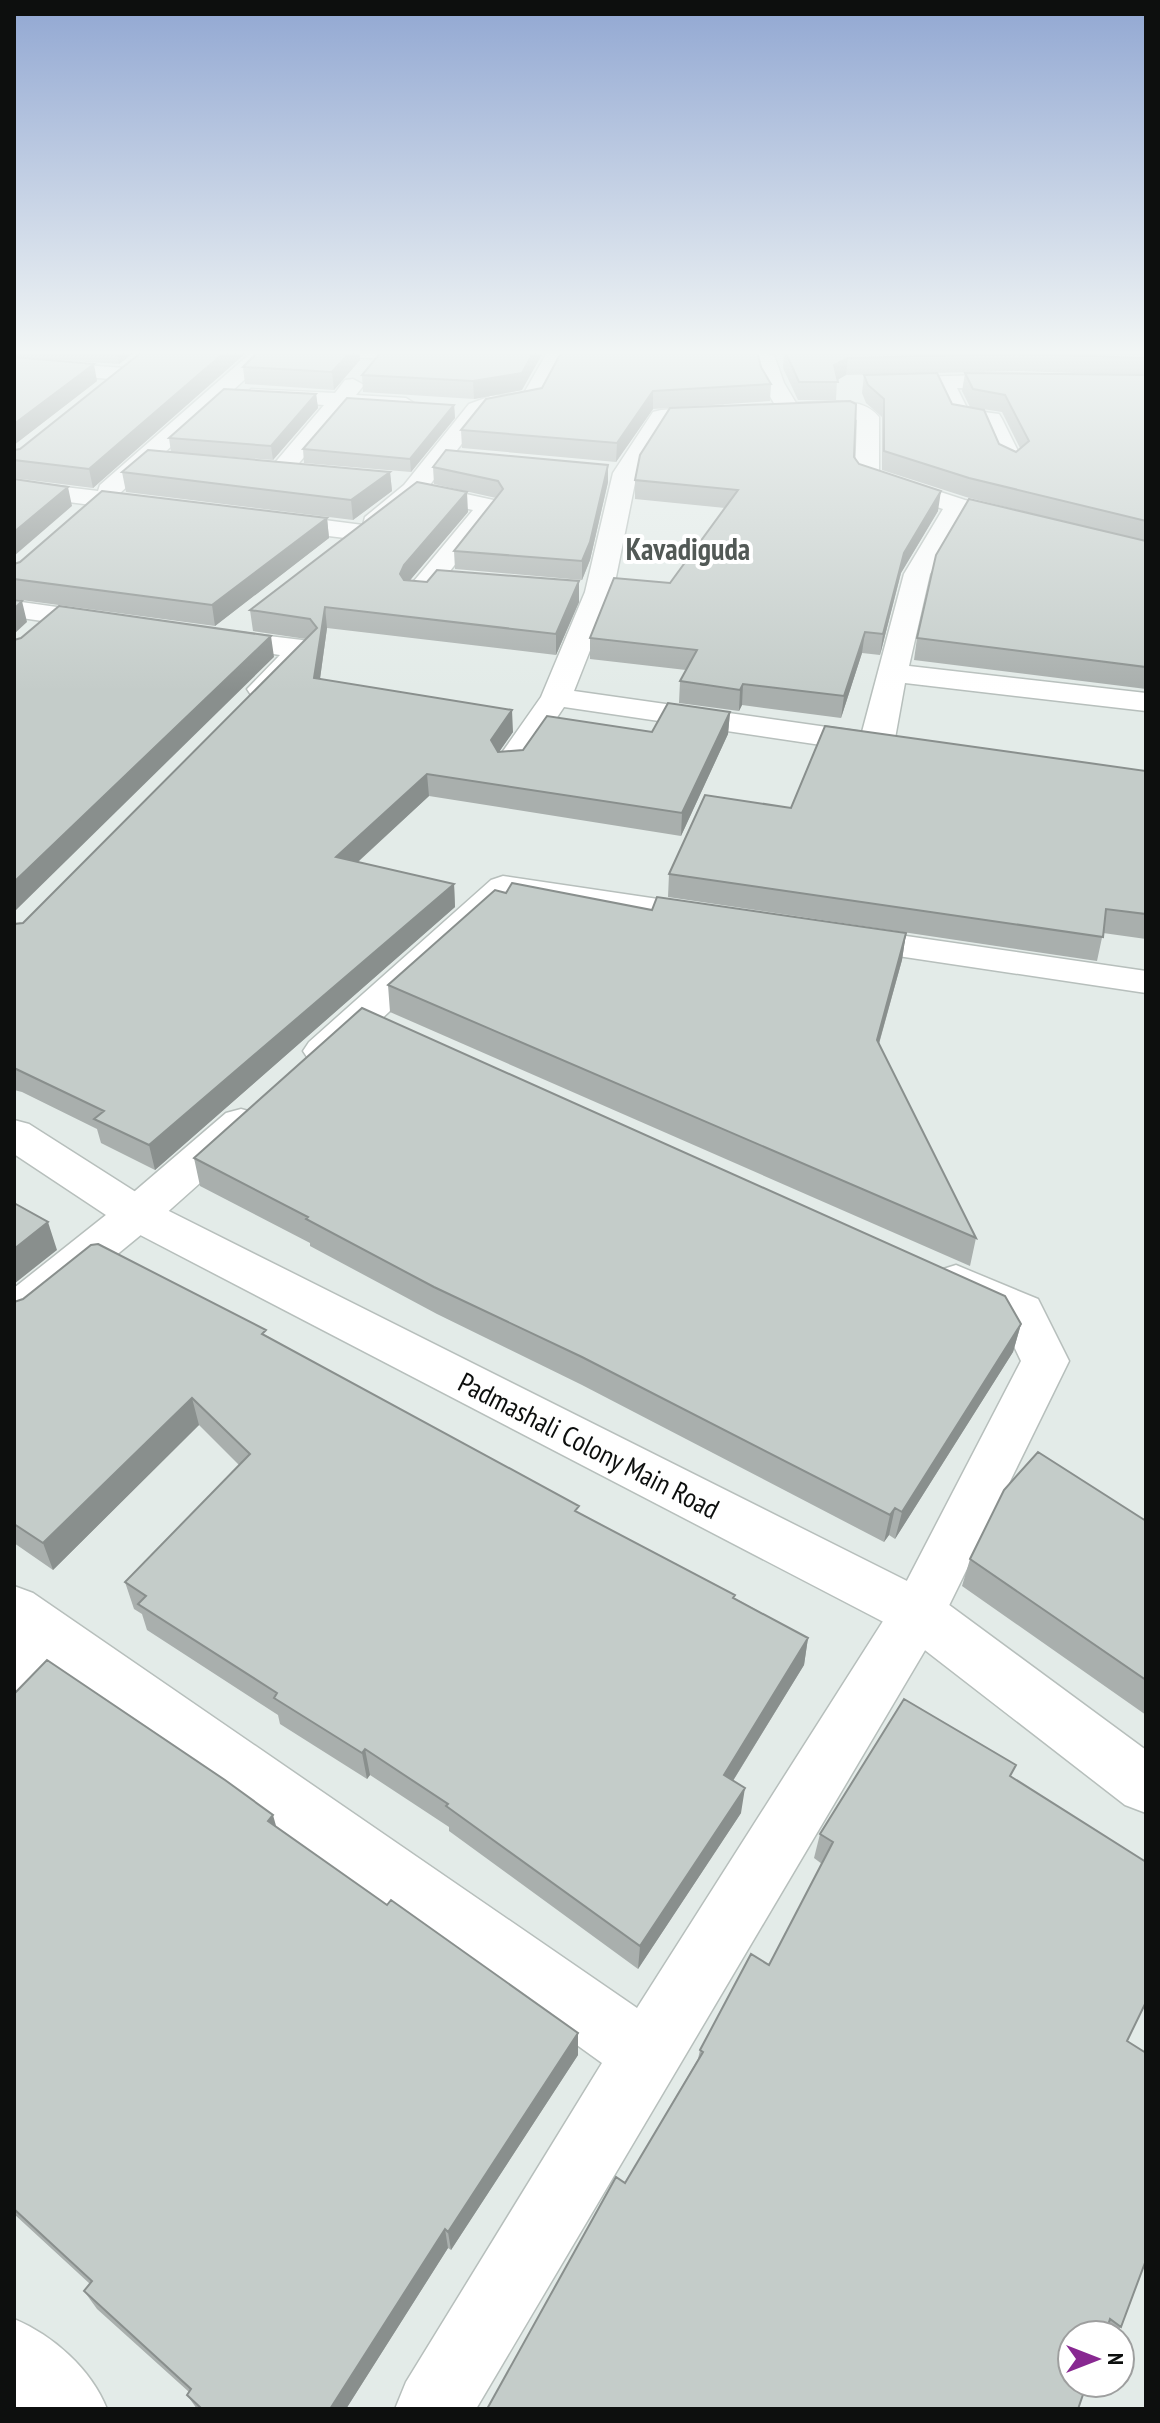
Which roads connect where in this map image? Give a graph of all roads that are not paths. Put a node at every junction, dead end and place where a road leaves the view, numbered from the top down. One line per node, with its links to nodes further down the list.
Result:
1 (140, 464): 14 (street)
2 (286, 464): 7 (street)
3 (432, 464): 12 (street)
4 (631, 464): 10 (street)
5 (867, 464): 15 (street)
6 (251, 467): 7 (street)
7 (281, 470): 9 (street)
8 (594, 470): 10 (street)
9 (311, 473)
10 (625, 473): 24 (street)
11 (387, 480): 12 (street)
12 (415, 486): 20 (street); 22 (street)
13 (14, 488): 14 (street)
14 (99, 498): 16 (street); 18 (street)
15 (957, 506): 19 (street); 32 (street)
16 (176, 508)
17 (238, 516): 20 (street)
18 (78, 517)
19 (1044, 527)
20 (362, 532): 21 (street)
21 (336, 552)
22 (462, 581)
23 (569, 589): 24 (street)
24 (599, 592): 33 (street)
25 (14, 609): 26 (street)
26 (57, 615): 28 (street); 31 (street)
27 (247, 619): 30 (street)
28 (132, 626)
29 (176, 632): 30 (street)
30 (221, 638): 35 (street)
31 (25, 642)
32 (892, 673): 33 (street); 34 (street)
33 (556, 697): 36 (street)
34 (1146, 702)
35 (246, 704)
36 (510, 764)
37 (738, 922): 40 (street)
38 (817, 934): 39 (street)
39 (1146, 982)
40 (362, 1017): 41 (street); 43 (street)
41 (405, 1036)
42 (14, 1134): 43 (street, Padmashali Colony Main Road)
43 (137, 1214): 45 (street); 46 (street, Padmashali Colony Main Road)
44 (920, 1266): 46 (street)
45 (14, 1313)
46 (918, 1613): 48 (street, Padmashali Colony Main Road); 49 (street)
47 (26, 1640): 49 (street)
48 (1146, 1785)
49 (646, 2054): 52 (street)
50 (14, 2357): 51 (street)
51 (69, 2409)
52 (433, 2409)

